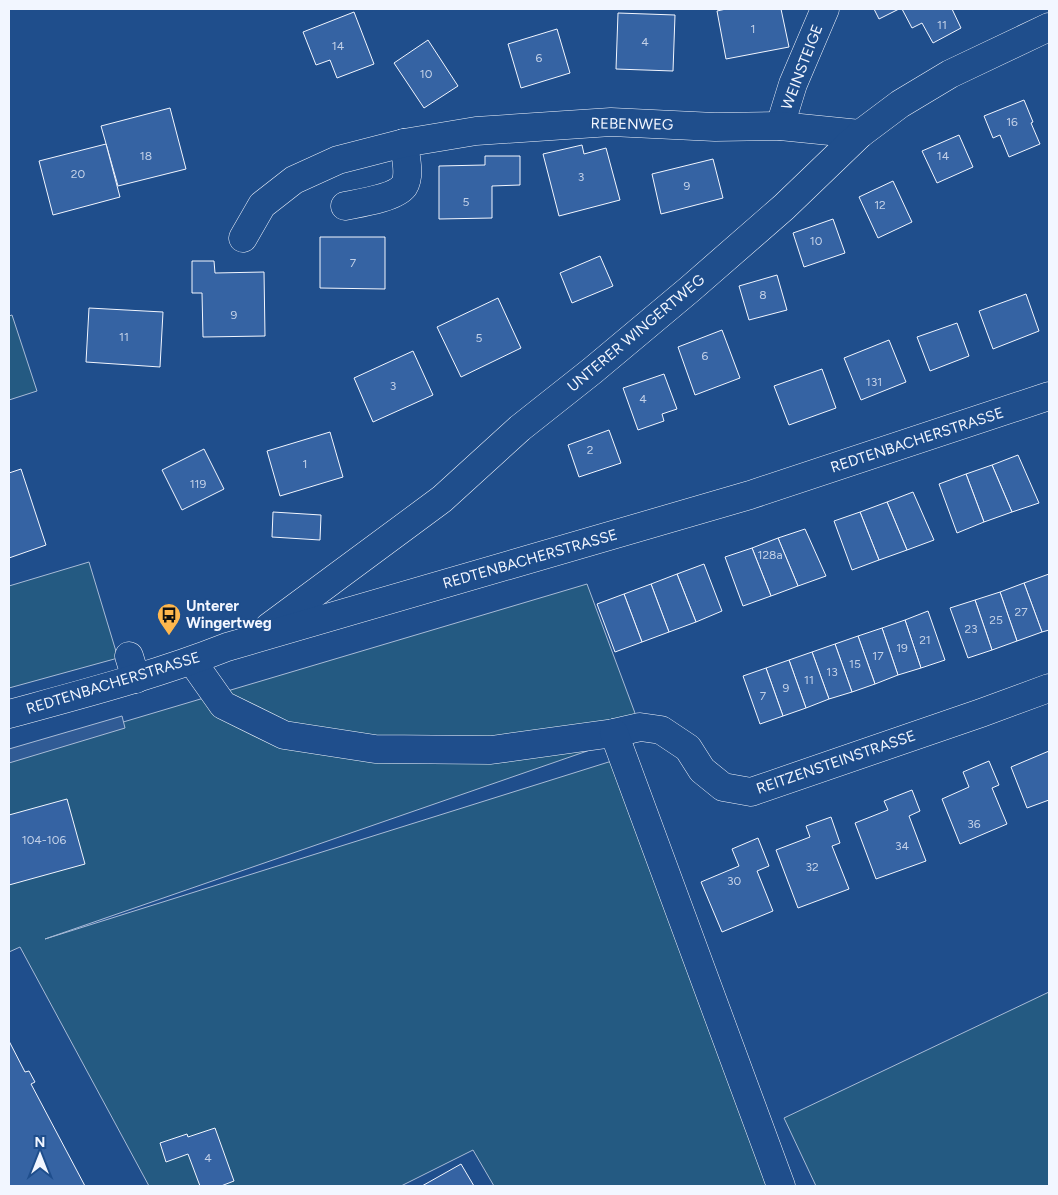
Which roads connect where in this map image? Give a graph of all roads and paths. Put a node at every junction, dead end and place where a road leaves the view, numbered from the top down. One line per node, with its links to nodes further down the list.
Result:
1 (825, 9): 3 (street, WEINSTEIGE)
2 (1049, 27): 4 (street, UNTERER WINGERTWEG)
3 (780, 126): 4 (street, REBENWEG); 5 (street, REBENWEG)
4 (860, 134): 9 (street, UNTERER WINGERTWEG)
5 (404, 143): 6 (street); 7 (street, REBENWEG)
6 (345, 206)
7 (243, 238)
8 (1049, 396): 9 (street, REDTENBACHERSTRASSE)
9 (227, 647): 10 (street, REDTENBACHERSTRASSE)
10 (192, 661): 12 (street, REDTENBACHERSTRASSE); 13 (street, REITZENSTEINSTRASSE)
11 (1049, 688): 13 (street, REITZENSTEINSTRASSE)
12 (9, 714)
13 (614, 733): 14 (street)
14 (781, 1186)

